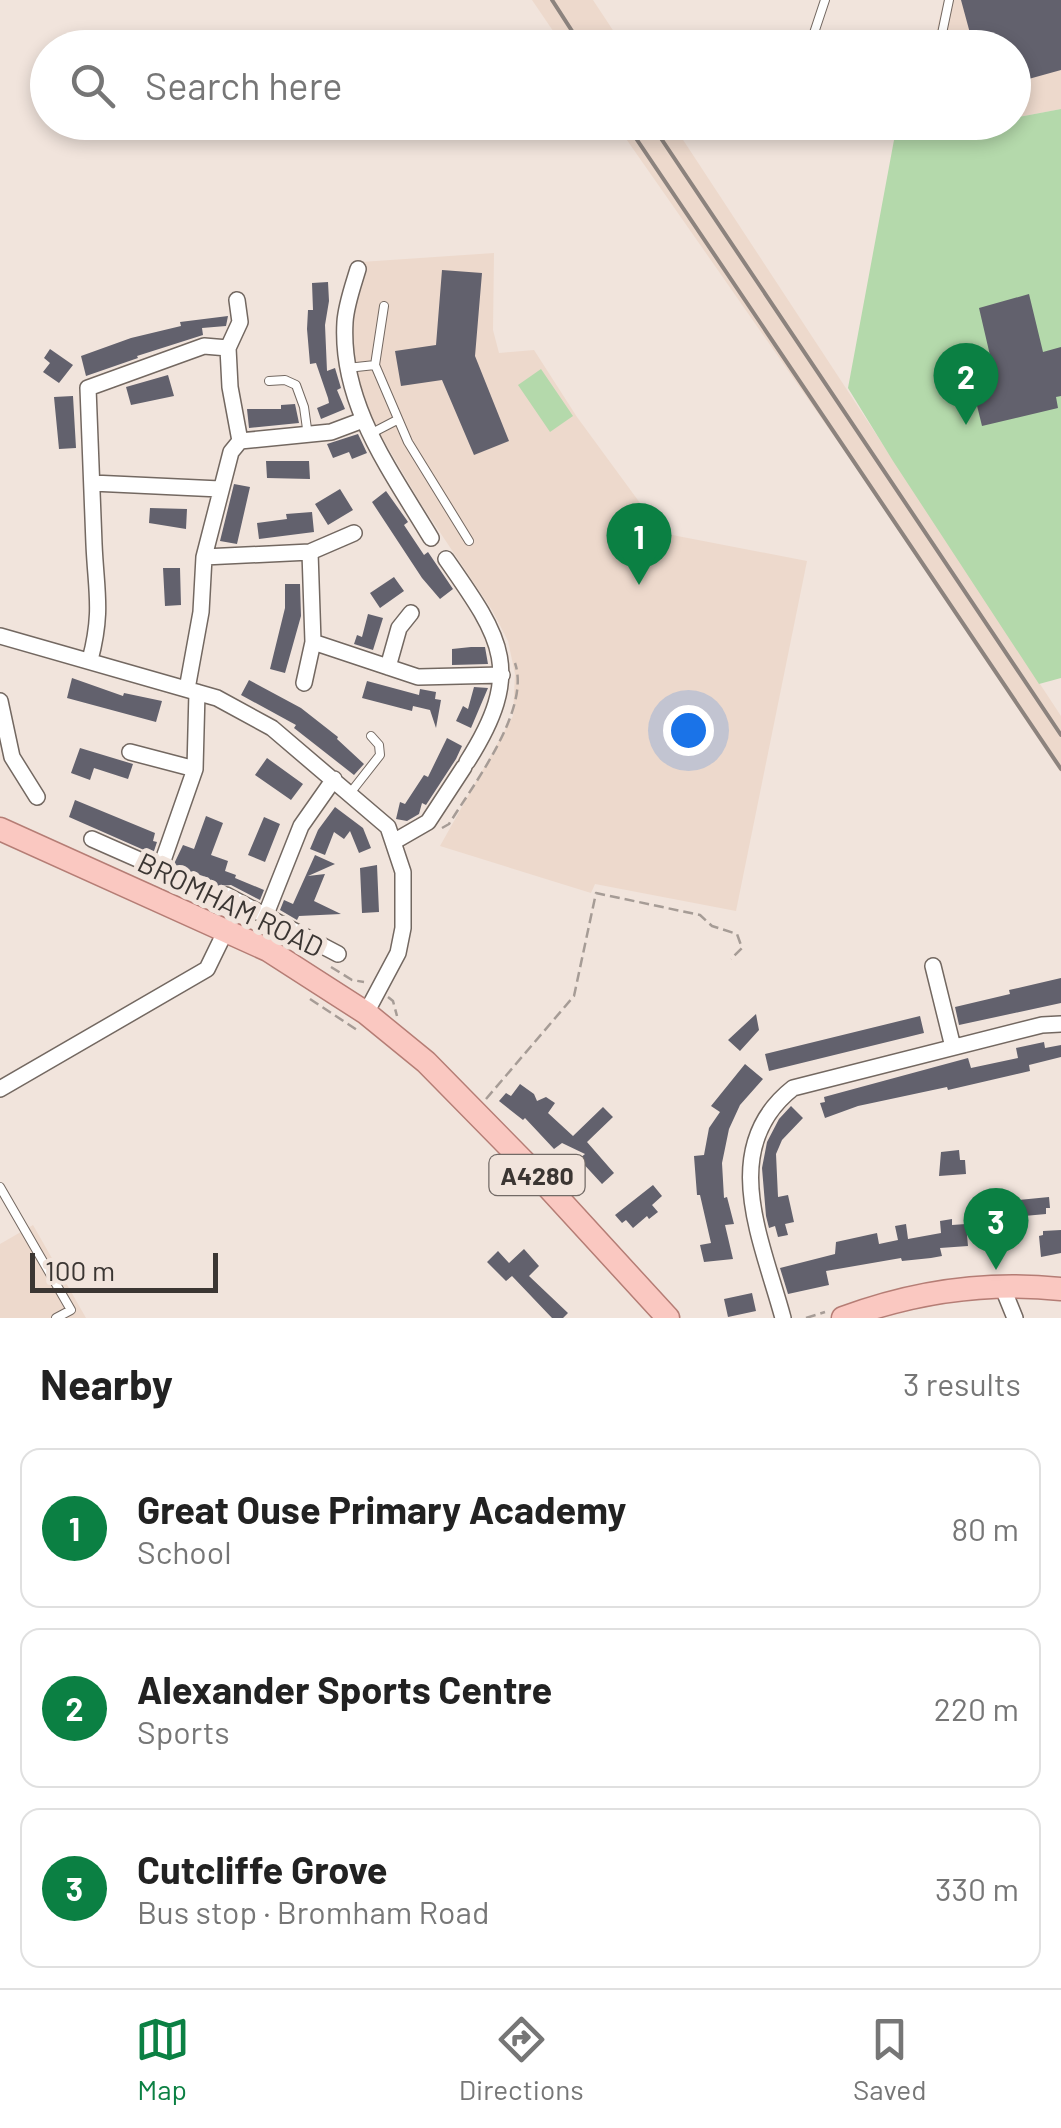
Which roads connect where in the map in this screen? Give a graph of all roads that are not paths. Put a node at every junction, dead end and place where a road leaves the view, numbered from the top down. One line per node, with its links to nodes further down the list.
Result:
1 (825, 0): 3 (lane)
2 (949, 0): 4 (lane)
3 (815, 30)
4 (943, 30)
5 (358, 269): 10 (street)
6 (237, 300): 8 (street)
7 (384, 306): 9 (lane)
8 (228, 348): 15 (street); 16 (street)
9 (375, 365): 10 (lane); 12 (lane)
10 (348, 368): 13 (street)
11 (269, 381): 14 (lane)
12 (397, 420): 13 (lane); 20 (lane)
13 (366, 427): 14 (street); 19 (street)
14 (308, 436): 15 (street)
15 (240, 441): 17 (street)
16 (92, 482): 17 (street); 27 (street)
17 (220, 488): 22 (street)
18 (354, 533): 21 (street)
19 (431, 538)
20 (469, 541)
21 (310, 552): 22 (street); 26 (street)
22 (204, 558): 31 (street)
23 (446, 559): 29 (street)
24 (411, 612): 28 (street)
25 (0, 636): 27 (street)
26 (313, 642): 28 (street); 30 (street)
27 (90, 660): 31 (street)
28 (388, 667): 29 (street)
29 (502, 674): 41 (street)
30 (304, 683)
31 (192, 690): 35 (street); 36 (street)
32 (0, 701): 38 (street)
33 (371, 736): 37 (lane)
34 (130, 752): 35 (street)
35 (195, 769): 40 (street)
36 (334, 779): 37 (street); 43 (street)
37 (350, 792): 41 (street)
38 (37, 797)
39 (0, 828): 44 (main road, BROMHAM ROAD / A4280)
40 (92, 839)
41 (395, 841): 47 (street)
42 (226, 895): 43 (street, BROMHAM ROAD)
43 (266, 914): 45 (street, BROMHAM ROAD)
44 (226, 930): 47 (main road, BROMHAM ROAD / A4280); 50 (street)
45 (338, 954)
46 (933, 966): 49 (street)
47 (363, 1022): 55 (main road, BROMHAM ROAD / A4280)
48 (1061, 1024): 49 (street)
49 (953, 1046): 56 (street)
50 (0, 1089)
51 (0, 1188): 54 (lane)
52 (1002, 1286): 53 (main road); 57 (main road); 58 (street)
53 (1061, 1289)
54 (56, 1318)
55 (668, 1318)
56 (783, 1318)
57 (843, 1318)
58 (1015, 1318)

